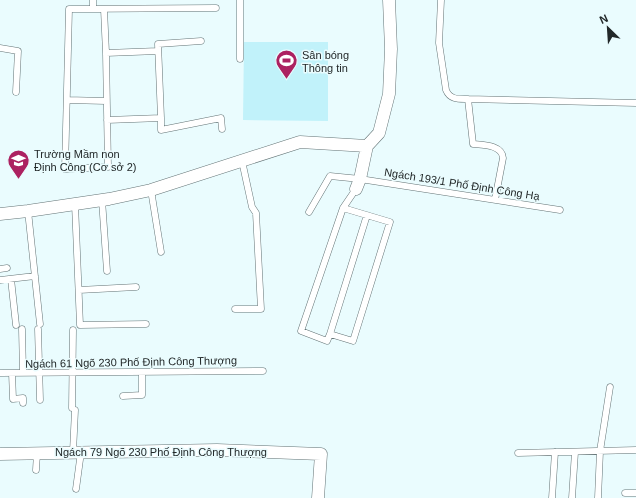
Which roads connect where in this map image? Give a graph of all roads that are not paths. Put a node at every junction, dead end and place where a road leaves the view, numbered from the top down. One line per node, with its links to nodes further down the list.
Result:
1 (93, 0): 6 (lane)
2 (240, 0): 12 (lane)
3 (390, 0): 21 (street)
4 (441, 0): 15 (lane)
5 (216, 8): 7 (lane)
6 (93, 9): 7 (lane); 14 (lane)
7 (104, 9): 11 (lane)
8 (201, 41): 10 (lane)
9 (0, 48): 13 (lane)
10 (158, 51): 11 (lane); 18 (lane)
11 (106, 53): 16 (lane)
12 (240, 59)
13 (16, 92)
14 (67, 100): 16 (lane); 19 (lane)
15 (468, 100): 17 (lane); 26 (lane)
16 (106, 101): 19 (lane)
17 (636, 103)
18 (161, 118): 19 (lane); 20 (lane)
19 (107, 120)
20 (222, 129)
21 (367, 146): 22 (street); 23 (street)
22 (242, 161): 24 (street); 43 (lane)
23 (358, 184): 26 (lane, Ngách 193/1 Phố Định Công Hạ); 28 (lane); 31 (lane, Ngách 193/1 Phố Định Công Hạ)
24 (151, 190): 25 (street); 34 (lane)
25 (102, 200): 27 (street); 37 (lane)
26 (496, 200): 29 (lane, Ngách 193/1 Phố Định Công Hạ)
27 (75, 204): 30 (street); 42 (lane)
28 (343, 208): 33 (lane); 48 (lane)
29 (560, 210)
30 (28, 211): 32 (street); 38 (lane)
31 (309, 212)
32 (0, 214)
33 (367, 215): 48 (lane); 48 (lane)
34 (161, 252)
35 (7, 268): 36 (lane)
36 (0, 269)
37 (107, 271)
38 (35, 276): 39 (lane); 54 (lane)
39 (11, 279): 40 (lane); 45 (lane)
40 (0, 280)
41 (136, 287): 42 (lane)
42 (79, 290): 44 (lane)
43 (235, 309)
44 (146, 324)
45 (16, 326)
46 (22, 329): 53 (lane)
47 (73, 330): 55 (lane)
48 (330, 334)
49 (263, 371): 50 (lane, Ngách 61 Ngõ 230 Phố Định Công Thượng)
50 (142, 372): 55 (lane, Ngách 61 Ngõ 230 Phố Định Công Thượng); 57 (lane)
51 (0, 373): 52 (lane, Ngách 61 Ngõ 230 Phố Định Công Thượng)
52 (12, 373): 53 (lane, Ngách 61 Ngõ 230 Phố Định Công Thượng); 59 (lane)
53 (22, 373): 54 (lane, Ngách 61 Ngõ 230 Phố Định Công Thượng)
54 (39, 373): 55 (lane, Ngách 61 Ngõ 230 Phố Định Công Thượng); 58 (lane)
55 (72, 373): 62 (lane)
56 (610, 387): 61 (lane)
57 (123, 396)
58 (40, 400)
59 (23, 403)
60 (636, 450): 61 (lane)
61 (600, 451): 64 (lane); 75 (lane)
62 (77, 452): 65 (street, Ngách 79 Ngõ 230 Phố Định Công Thượng); 69 (lane); 72 (street, Ngách 79 Ngõ 230 Phố Định Công Thượng)
63 (555, 452): 64 (lane); 67 (lane); 73 (lane)
64 (575, 452): 74 (lane)
65 (37, 453): 66 (street, Ngách 79 Ngõ 230 Phố Định Công Thượng); 68 (lane)
66 (0, 454)
67 (518, 454)
68 (36, 470)
69 (76, 489)
70 (626, 493): 71 (lane)
71 (636, 493)
72 (318, 498)
73 (552, 498)
74 (572, 498)
75 (598, 498)

